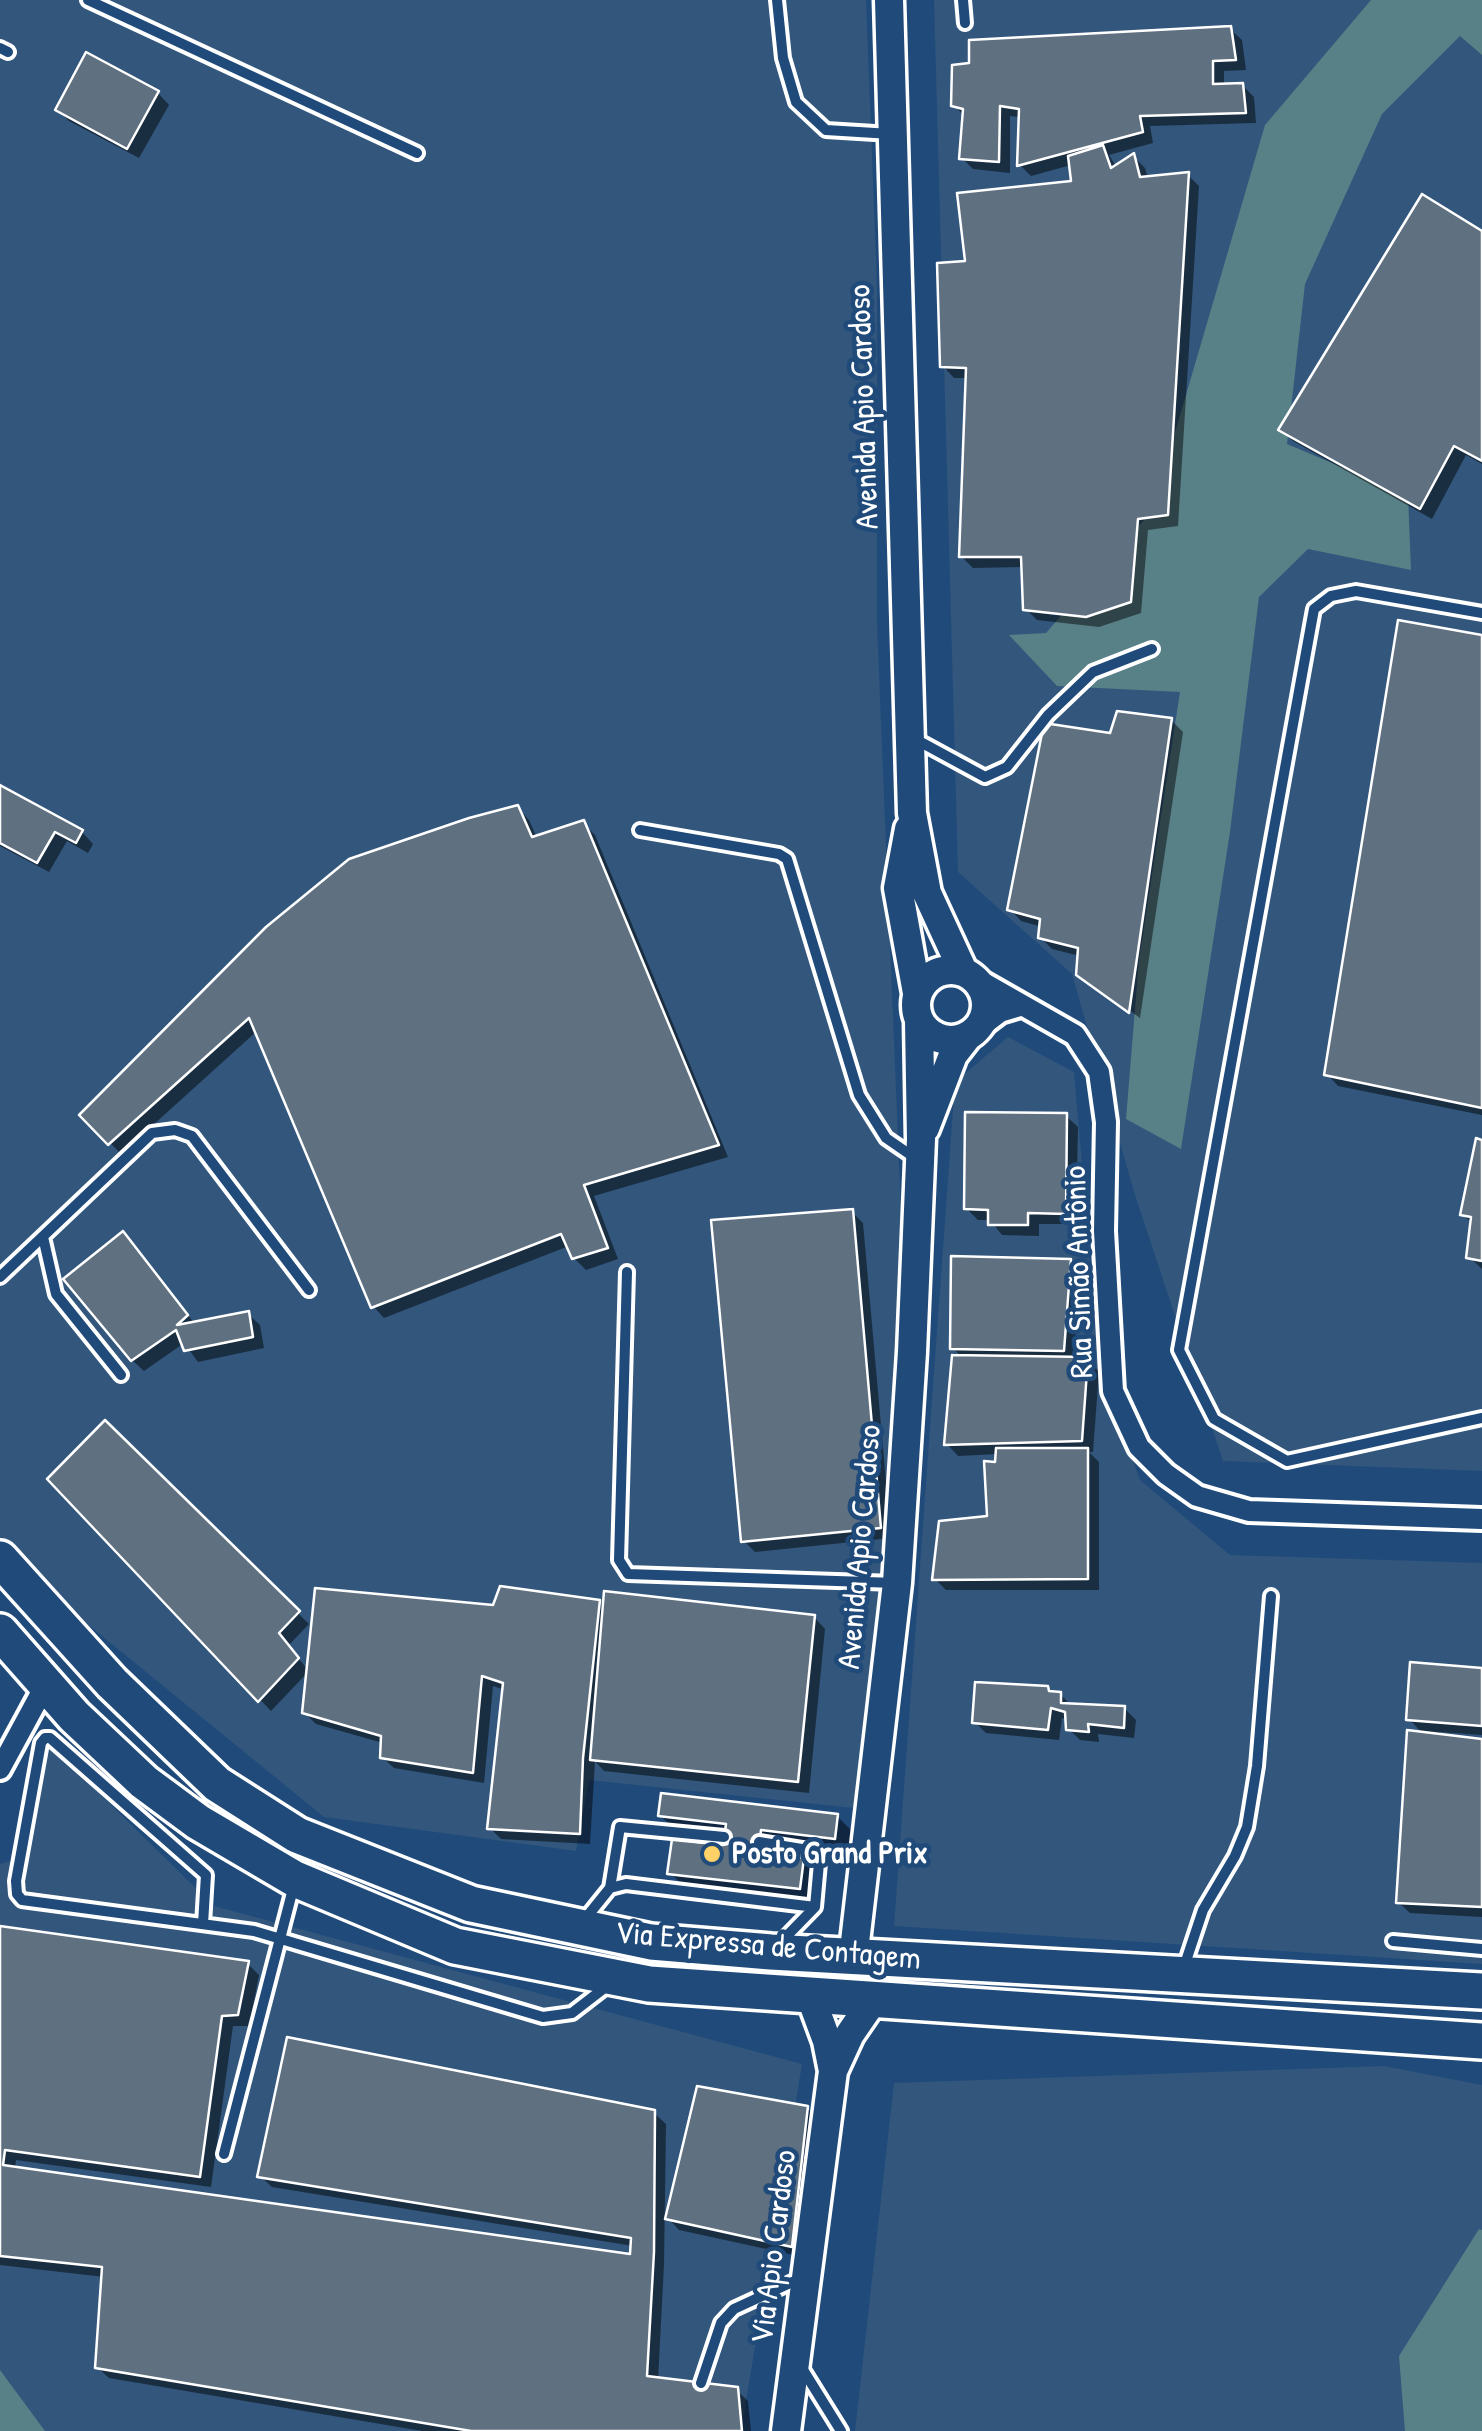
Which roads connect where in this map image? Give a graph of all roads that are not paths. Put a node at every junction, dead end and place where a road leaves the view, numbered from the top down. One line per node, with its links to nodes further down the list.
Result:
1 (88, 0): 7 (lane)
2 (777, 0): 6 (lane)
3 (889, 0): 6 (street, Avenida Apio Cardoso)
4 (964, 0): 5 (lane)
5 (965, 24)
6 (892, 134): 10 (street, Avenida Apio Cardoso)
7 (418, 152)
8 (1482, 614): 23 (lane)
9 (1152, 649): 10 (lane)
10 (910, 736): 11 (street, Avenida Apio Cardoso)
11 (912, 813): 13 (street, Avenida Apio Cardoso); 15 (street, Avenida Apio Cardoso)
12 (640, 830): 17 (lane)
13 (969, 974): 14 (street, Rua Simão Antônio); 15 (street); 16 (street)
14 (1020, 1006): 16 (street); 24 (street, Rua Simão Antônio)
15 (918, 1007): 16 (street); 17 (street, Avenida Apio Cardoso)
16 (973, 1032): 17 (street, Avenida Apio Cardoso)
17 (920, 1150): 26 (street, Avenida Apio Cardoso)
18 (43, 1237): 20 (lane); 21 (lane); 22 (lane)
19 (626, 1272): 26 (lane)
20 (0, 1277)
21 (309, 1290)
22 (121, 1375)
23 (1482, 1418)
24 (1482, 1519)
25 (0, 1559): 37 (highway, Via Expressa de Contagem)
26 (897, 1583): 42 (street, Avenida Apio Cardoso)
27 (1271, 1596): 43 (lane)
28 (0, 1632): 29 (highway, Via Expressa de Contagem)
29 (35, 1673): 30 (street); 33 (highway, Via Expressa de Contagem)
30 (0, 1769)
31 (724, 1837): 34 (lane)
32 (760, 1842): 35 (lane)
33 (296, 1879): 38 (lane); 44 (highway, Via Expressa de Contagem)
34 (610, 1888): 35 (lane); 37 (lane)
35 (814, 1906): 41 (lane)
36 (204, 1924): 36 (lane); 38 (lane)
37 (579, 1927): 41 (highway, Via Expressa de Contagem)
38 (278, 1938): 44 (lane); 50 (lane)
39 (1392, 1940): 40 (lane)
40 (1482, 1949)
41 (771, 1952): 42 (highway, Via Expressa de Contagem)
42 (852, 1959): 43 (highway, Via Expressa de Contagem)
43 (1182, 1976): 45 (highway, Via Expressa de Contagem)
44 (618, 1978): 46 (highway, Via Expressa de Contagem)
45 (1482, 1991)
46 (810, 1995): 47 (highway, Via Expressa de Contagem); 49 (street, Via Apio Cardoso)
47 (874, 1999): 48 (highway, Via Expressa de Contagem); 49 (street, Via Apio Cardoso)
48 (1482, 2041)
49 (833, 2071): 51 (street, Via Apio Cardoso)
50 (224, 2154)
51 (807, 2275): 52 (street, Via Apio Cardoso); 53 (lane)
52 (796, 2360): 54 (street, Via Apio Cardoso); 55 (lane)
53 (700, 2382)
54 (786, 2431)
55 (841, 2431)

